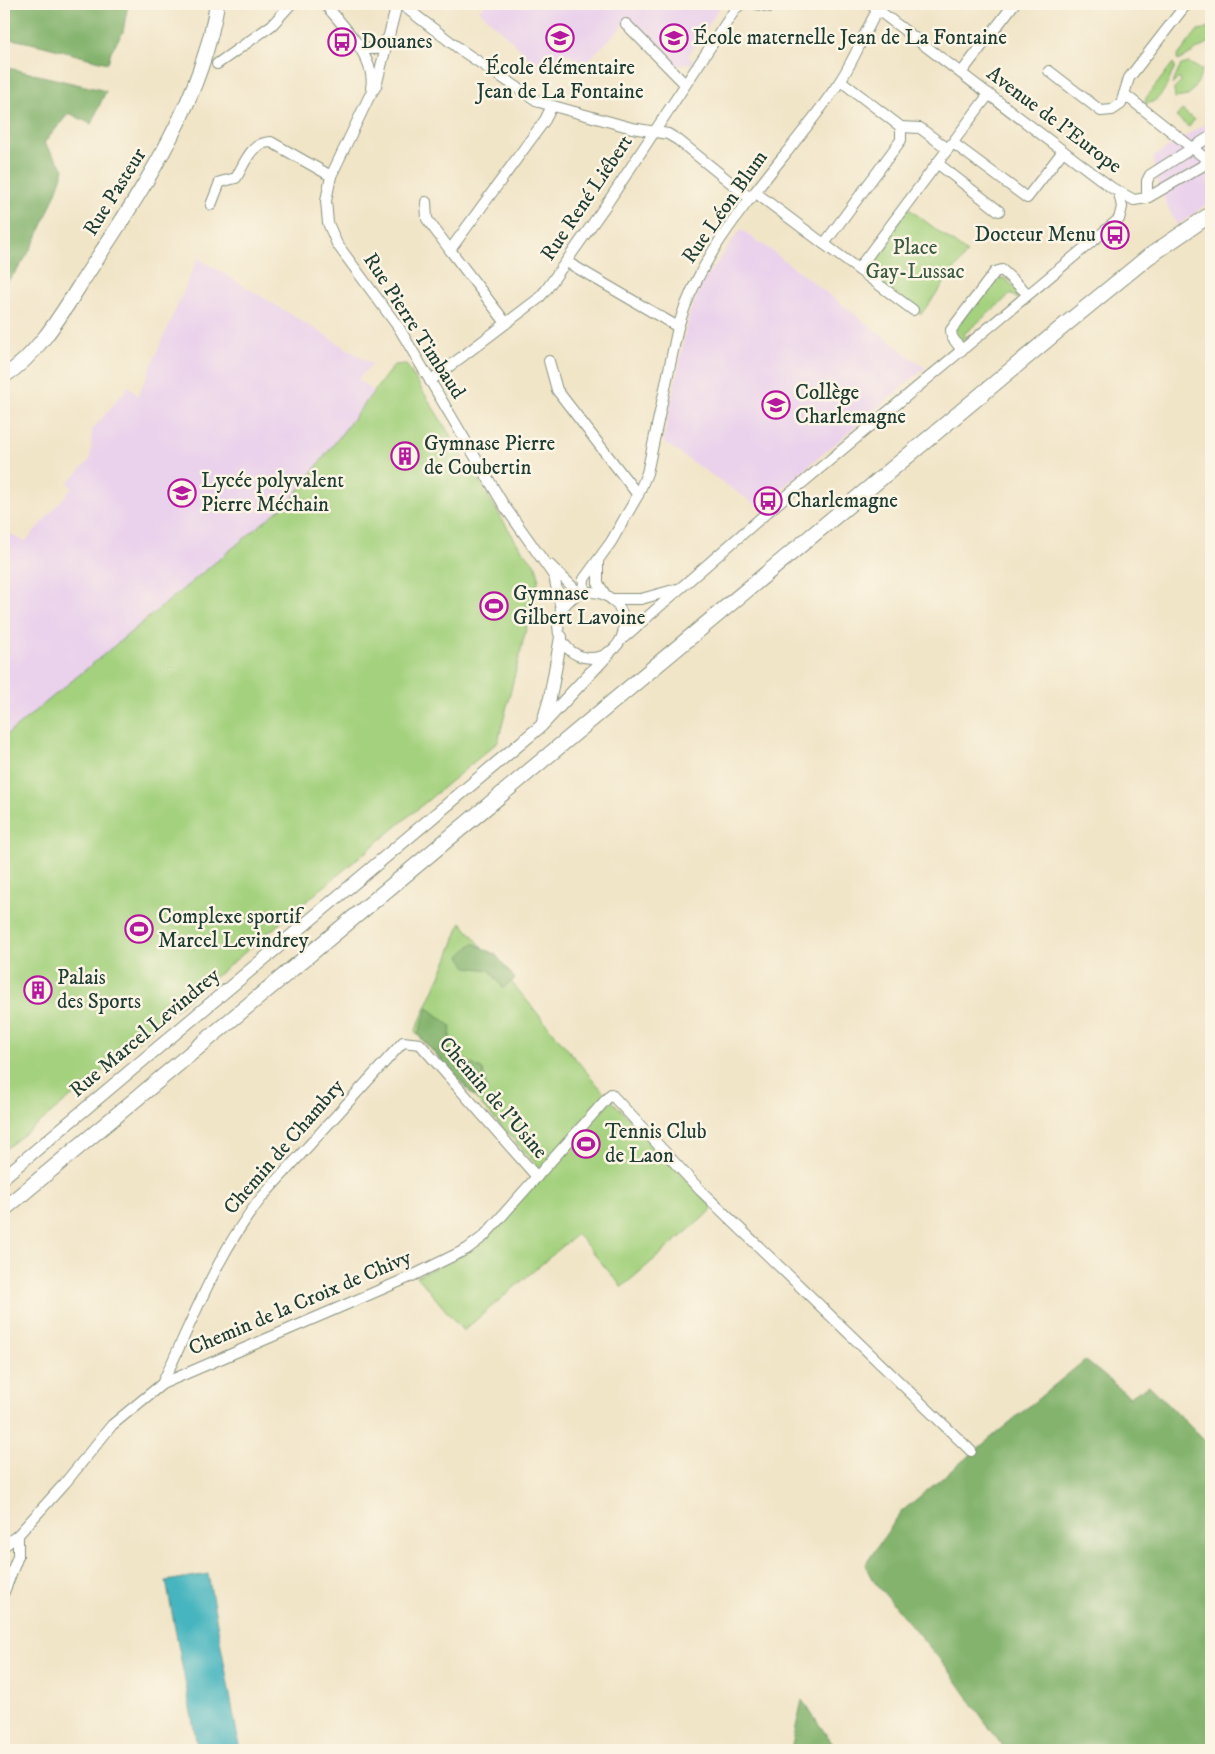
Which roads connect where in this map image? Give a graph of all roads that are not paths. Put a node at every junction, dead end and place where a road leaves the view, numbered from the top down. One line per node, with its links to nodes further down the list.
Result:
1 (217, 4): 49 (main road, Rue Pasteur)
2 (291, 4): 14 (street)
3 (325, 4): 13 (street, Rue Pierre Timbaud)
4 (399, 4): 12 (street, Rue Pierre Timbaud); 22 (street)
5 (741, 4): 18 (street, Rue René Liébert)
6 (756, 4): 7 (street)
7 (778, 4)
8 (1014, 4): 16 (street)
9 (1190, 4): 20 (street)
10 (876, 6): 16 (street, Avenue de l'Europe); 17 (street, Rue Léon Blum)
11 (626, 24): 18 (street)
12 (388, 38): 13 (street); 21 (street, Rue Pierre Timbaud)
13 (352, 39): 21 (street, Rue Pierre Timbaud)
14 (217, 64)
15 (1049, 71): 20 (street)
16 (960, 73): 19 (street, Avenue de l'Europe)
17 (841, 81): 23 (street); 33 (street, Rue Léon Blum)
18 (685, 84): 24 (street, Rue René Liébert)
19 (989, 94): 26 (street); 28 (street, Avenue de l'Europe)
20 (1124, 94): 27 (street)
21 (369, 97): 31 (street, Rue Pierre Timbaud)
22 (552, 106): 24 (street); 40 (street)
23 (901, 127): 26 (street); 39 (street)
24 (654, 132): 33 (street); 41 (street, Rue René Liébert)
25 (1211, 136): 27 (street)
26 (950, 146): 28 (street); 30 (street)
27 (1194, 147): 29 (street); 34 (street)
28 (1063, 151): 32 (street, Avenue de l'Europe)
29 (1211, 161): 34 (street)
30 (937, 163): 37 (street); 42 (street)
31 (331, 176): 36 (street); 50 (street, Rue Pierre Timbaud)
32 (1119, 193): 34 (street); 43 (street)
33 (753, 196): 39 (street); 46 (street, Rue Léon Blum)
34 (1147, 198)
35 (426, 202): 40 (street)
36 (211, 205)
37 (999, 211)
38 (1211, 214): 66 (main road)
39 (824, 244): 42 (street)
40 (450, 250): 45 (street)
41 (567, 262): 45 (street, Rue René Liébert); 46 (street)
42 (858, 269): 44 (street)
43 (1028, 294): 47 (street); 47 (street)
44 (913, 310)
45 (506, 323): 50 (street, Rue René Liébert)
46 (678, 327): 51 (street, Rue Léon Blum)
47 (961, 349): 55 (street)
48 (549, 361): 51 (street)
49 (4, 376)
50 (430, 381): 53 (street, Rue Pierre Timbaud)
51 (638, 495): 52 (street, Rue Léon Blum)
52 (598, 560): 54 (street, Rue Léon Blum); 56 (street, Rue Léon Blum); 57 (street)
53 (545, 561): 54 (street, Rue Pierre Timbaud); 58 (street, Rue Pierre Timbaud)
54 (561, 574): 56 (street, Rue Pierre Timbaud)
55 (678, 589): 57 (street); 60 (street)
56 (581, 594): 57 (street); 58 (street)
57 (609, 597): 60 (street)
58 (560, 616): 59 (street)
59 (561, 636): 61 (street); 62 (street)
60 (621, 640): 61 (street)
61 (609, 653): 62 (street, Rue Marcel Levindrey)
62 (542, 726): 64 (street, Rue Marcel Levindrey)
63 (420, 1044): 65 (street, Chemin de l'Usine); 67 (street, Chemin de Chambry)
64 (4, 1177)
65 (537, 1177): 67 (street, Chemin de la Croix de Chivy); 68 (street, Chemin de la Croix de Chivy)
66 (4, 1210)
67 (162, 1384): 69 (street, Chemin de la Croix de Chivy)
68 (971, 1451)
69 (18, 1536): 70 (street, Chemin de la Croix de Chivy); 71 (street)
70 (4, 1546)
71 (4, 1592)

